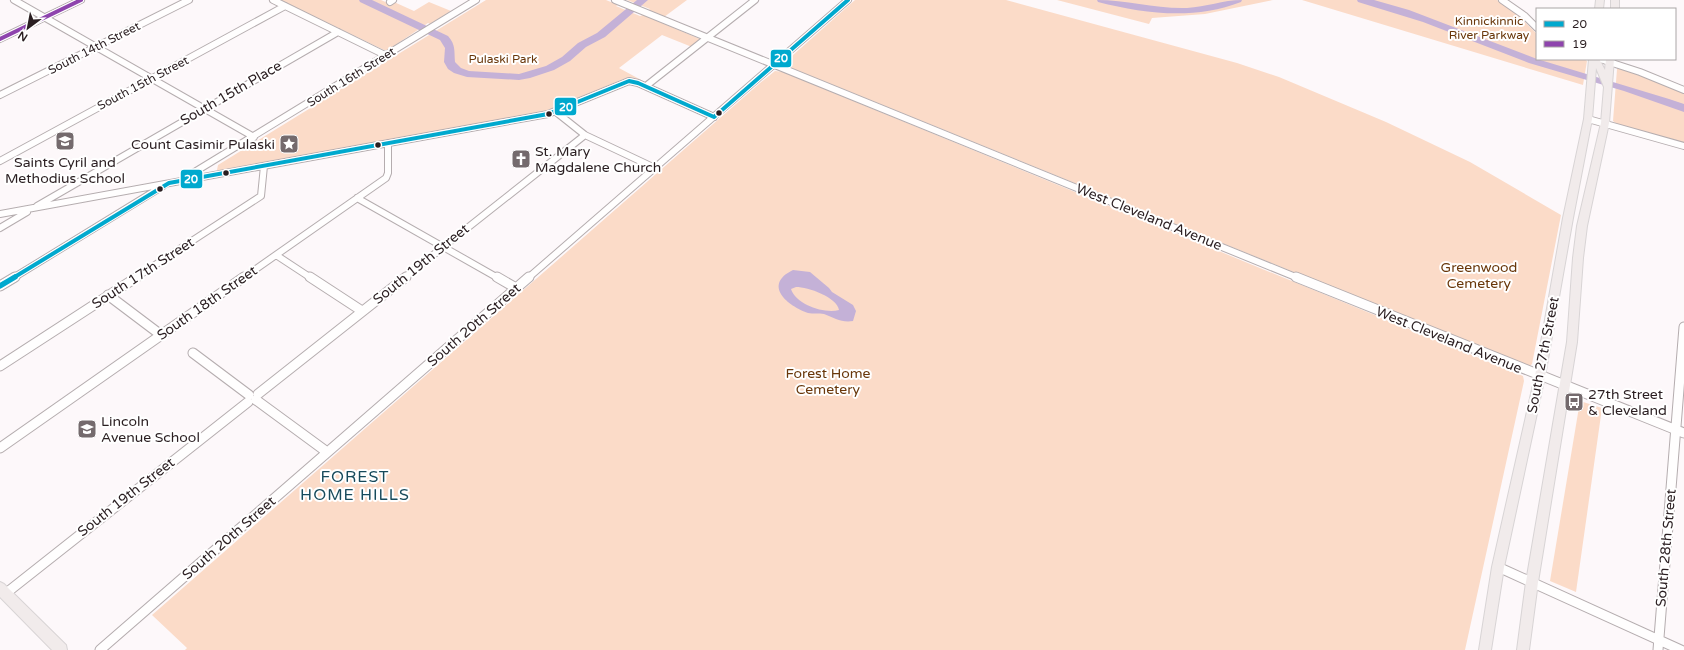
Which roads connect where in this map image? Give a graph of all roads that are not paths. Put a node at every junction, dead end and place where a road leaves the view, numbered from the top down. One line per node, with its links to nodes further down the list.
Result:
1 (14, 0): 11 (street)
2 (81, 0): 11 (street)
3 (189, 0): 16 (street, South 14th Street)
4 (272, 0): 10 (street)
5 (476, 0): 17 (street, South 16th Street)
6 (615, 0): 14 (street, West Cleveland Avenue)
7 (755, 0): 14 (street)
8 (848, 0): 21 (street, South 20th Street)
9 (1502, 0): 12 (street)
10 (285, 6): 13 (street); 23 (street, South 15th Street)
11 (45, 17): 15 (street); 16 (street)
12 (1536, 27)
13 (338, 32): 17 (street); 27 (street, South 15th Place)
14 (707, 38): 21 (street, West Cleveland Avenue); 24 (street)
15 (0, 39)
16 (97, 46): 23 (street); 26 (street, South 14th Street)
17 (387, 56): 33 (street, South 16th Street)
18 (1594, 60): 30 (main road, South 27th Street)
19 (1595, 60): 22 (main road)
20 (1609, 60): 22 (main road, South 27th Street); 25 (street)
21 (774, 65): 29 (street, South 20th Street); 57 (street, West Cleveland Avenue)
22 (1605, 72): 31 (main road, South 27th Street)
23 (152, 78): 27 (street); 38 (street, South 15th Street)
24 (646, 86): 28 (street); 29 (street)
25 (1684, 90)
26 (0, 95)
27 (205, 108): 33 (street); 44 (street, South 15th Place)
28 (556, 112): 32 (street); 34 (street)
29 (714, 117): 40 (street, South 20th Street)
30 (1588, 118): 31 (street); 57 (main road, South 27th Street)
31 (1605, 123): 35 (street); 58 (main road, South 27th Street)
32 (585, 135): 40 (street); 47 (street, South 19th Street)
33 (254, 137): 36 (street, South 16th Street)
34 (388, 143): 39 (street); 43 (street, South 18th Street)
35 (1684, 146)
36 (225, 153): 37 (street, South 16th Street); 42 (street, South 16th Street)
37 (218, 160): 41 (street); 42 (street, South 16th Street)
38 (0, 161)
39 (264, 166): 41 (street); 51 (street, South 17th Street)
40 (655, 168): 50 (street, South 20th Street)
41 (217, 174): 42 (street)
42 (169, 183): 44 (street); 49 (street, South 16th Street)
43 (357, 198): 47 (street); 48 (street, South 18th Street)
44 (32, 209): 45 (street); 46 (street, South 15th Place)
45 (0, 214)
46 (0, 228)
47 (443, 248): 50 (street); 52 (street, South 19th Street)
48 (276, 255): 52 (street); 54 (street, South 18th Street)
49 (0, 286)
50 (516, 288): 62 (street, South 20th Street)
51 (108, 295): 54 (street); 56 (street, South 17th Street)
52 (362, 311): 59 (street, South 19th Street)
53 (1684, 327): 60 (street, South 28th Street)
54 (161, 335): 61 (street, South 18th Street)
55 (193, 353): 59 (street)
56 (0, 366)
57 (1540, 376): 58 (street, West Cleveland Avenue); 63 (main road, South 27th Street)
58 (1565, 387): 60 (street, West Cleveland Avenue); 64 (main road, South 27th Street)
59 (253, 398): 62 (street); 65 (street, South 19th Street)
60 (1680, 431): 66 (street, South 28th Street)
61 (0, 448)
62 (327, 452): 68 (street, South 20th Street)
63 (1498, 567): 64 (street); 69 (main road, South 27th Street)
64 (1532, 582): 66 (street); 70 (main road, South 27th Street)
65 (2, 591): 67 (main road)
66 (1659, 645): 71 (street)
67 (61, 650)
68 (100, 650)
69 (1485, 650)
70 (1523, 650)
71 (1681, 650)

